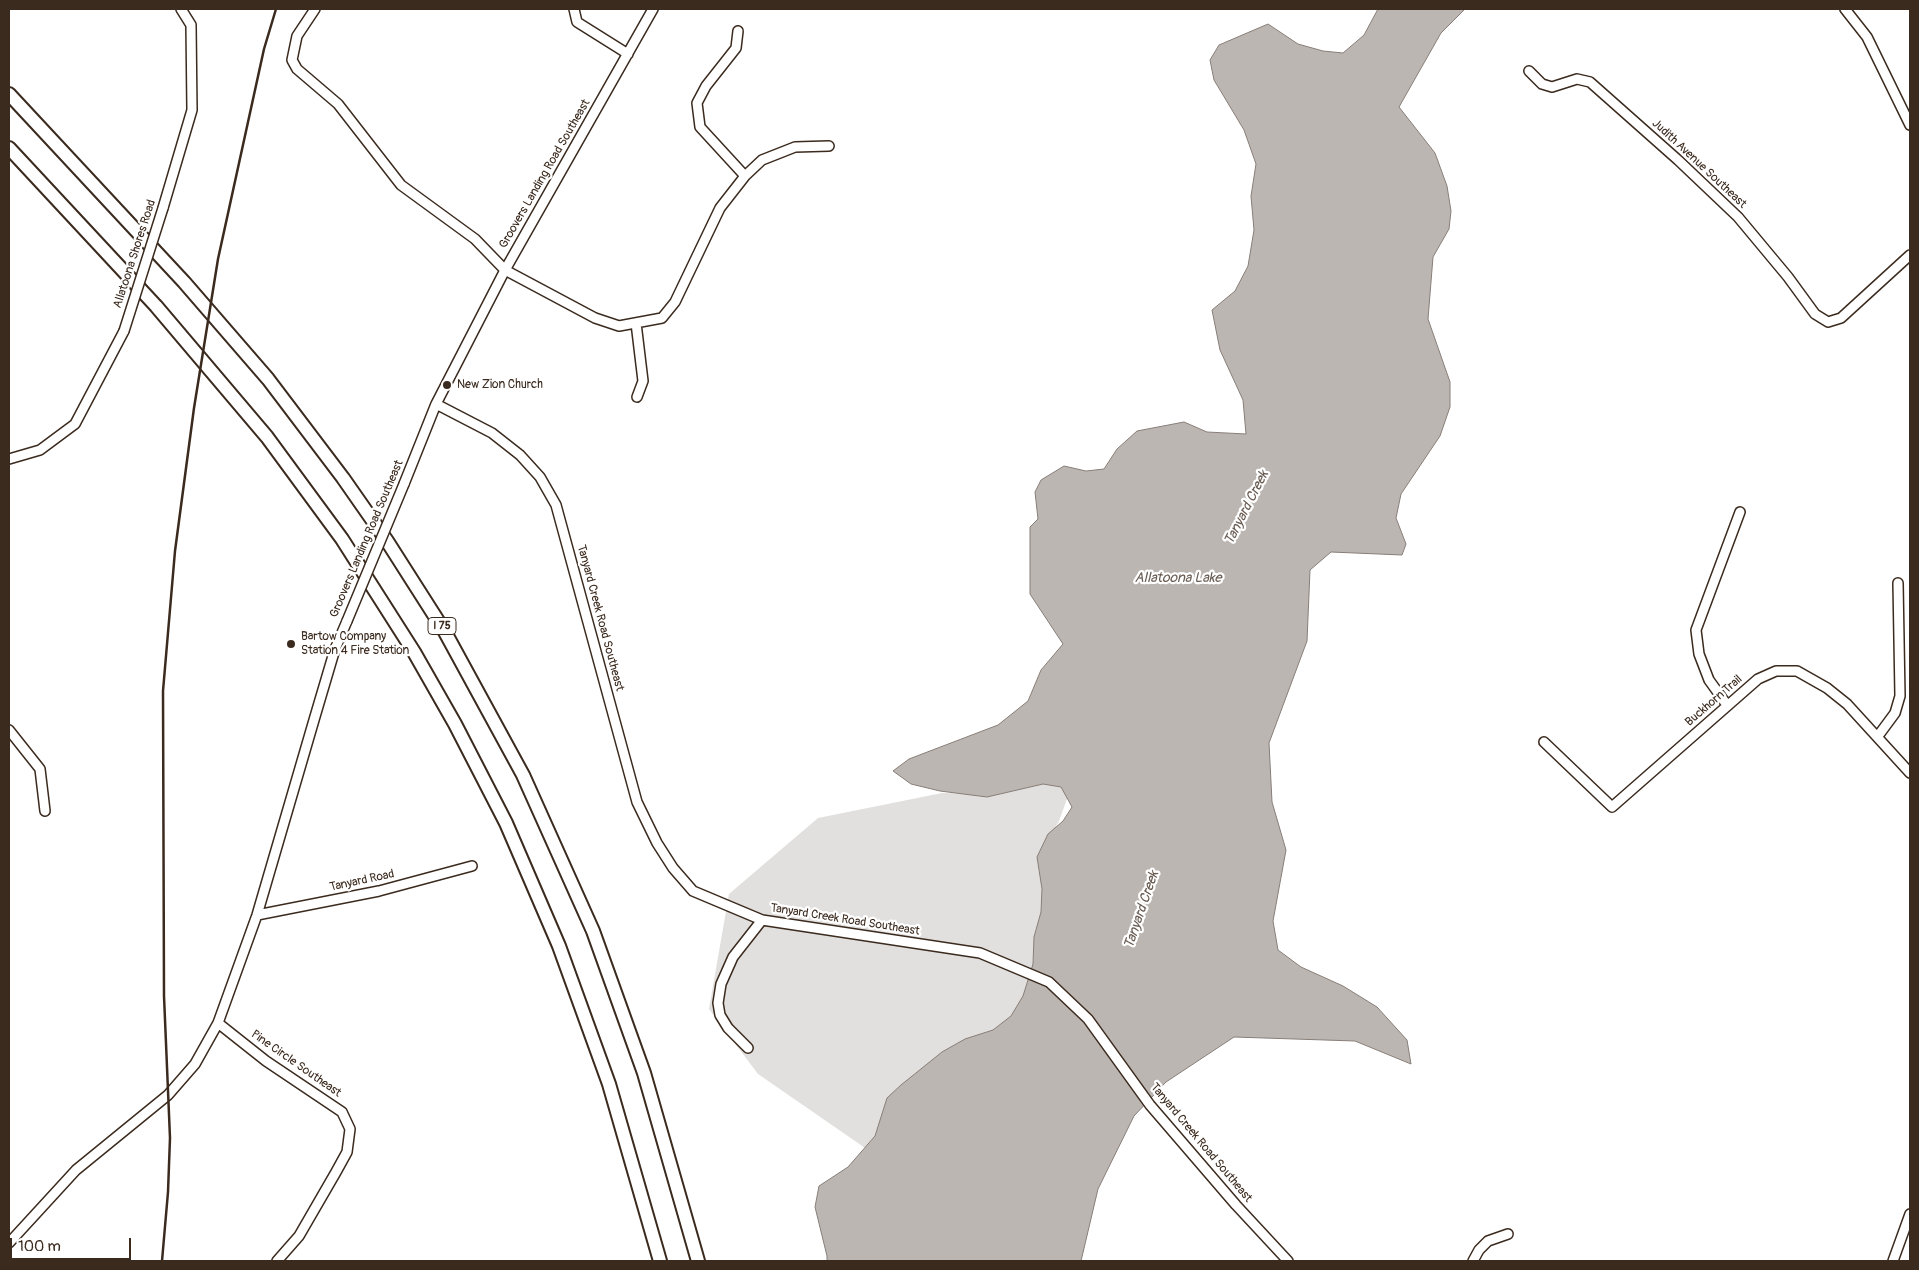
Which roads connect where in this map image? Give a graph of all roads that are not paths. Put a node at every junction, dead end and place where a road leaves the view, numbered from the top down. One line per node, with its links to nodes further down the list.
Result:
1 (181, 9): 19 (street, Allatoona Shores Road, bridge)
2 (315, 9): 15 (street)
3 (574, 9): 7 (street)
4 (653, 9): 7 (street, Groovers Landing Road Southeast)
5 (1845, 9): 10 (street)
6 (738, 31): 13 (street)
7 (628, 54): 15 (street, Groovers Landing Road Southeast)
8 (1529, 71): 14 (street, Judith Avenue Southeast)
9 (9, 94): 38 (highway, I 75)
10 (1910, 125)
11 (829, 146): 13 (street)
12 (9, 148): 37 (highway)
13 (744, 176): 16 (street)
14 (1910, 255)
15 (505, 270): 16 (street); 18 (street, Groovers Landing Road Southeast)
16 (636, 323): 17 (street)
17 (637, 397)
18 (436, 404): 29 (street, Groovers Landing Road Southeast, bridge); 30 (street, Tanyard Creek Road Southeast)
19 (9, 459)
20 (1740, 512): 22 (street)
21 (1898, 583): 24 (street)
22 (1727, 705): 24 (street, Buckhorn Trail); 25 (street, Buckhorn Trail)
23 (9, 730): 27 (street)
24 (1878, 736): 26 (street, Buckhorn Trail)
25 (1544, 742)
26 (1910, 773)
27 (45, 812)
28 (472, 866): 29 (street, Tanyard Road)
29 (257, 915): 31 (street, Groovers Landing Road Southeast)
30 (762, 920): 32 (street); 39 (street, Tanyard Creek Road Southeast)
31 (218, 1023): 35 (street, Groovers Landing Road Southeast); 36 (street, Pine Circle Southeast)
32 (748, 1048)
33 (1910, 1214): 41 (street)
34 (1508, 1234): 40 (street)
35 (9, 1243)
36 (277, 1261)
37 (660, 1261)
38 (698, 1261)
39 (1288, 1261)
40 (1473, 1261)
41 (1893, 1261)

